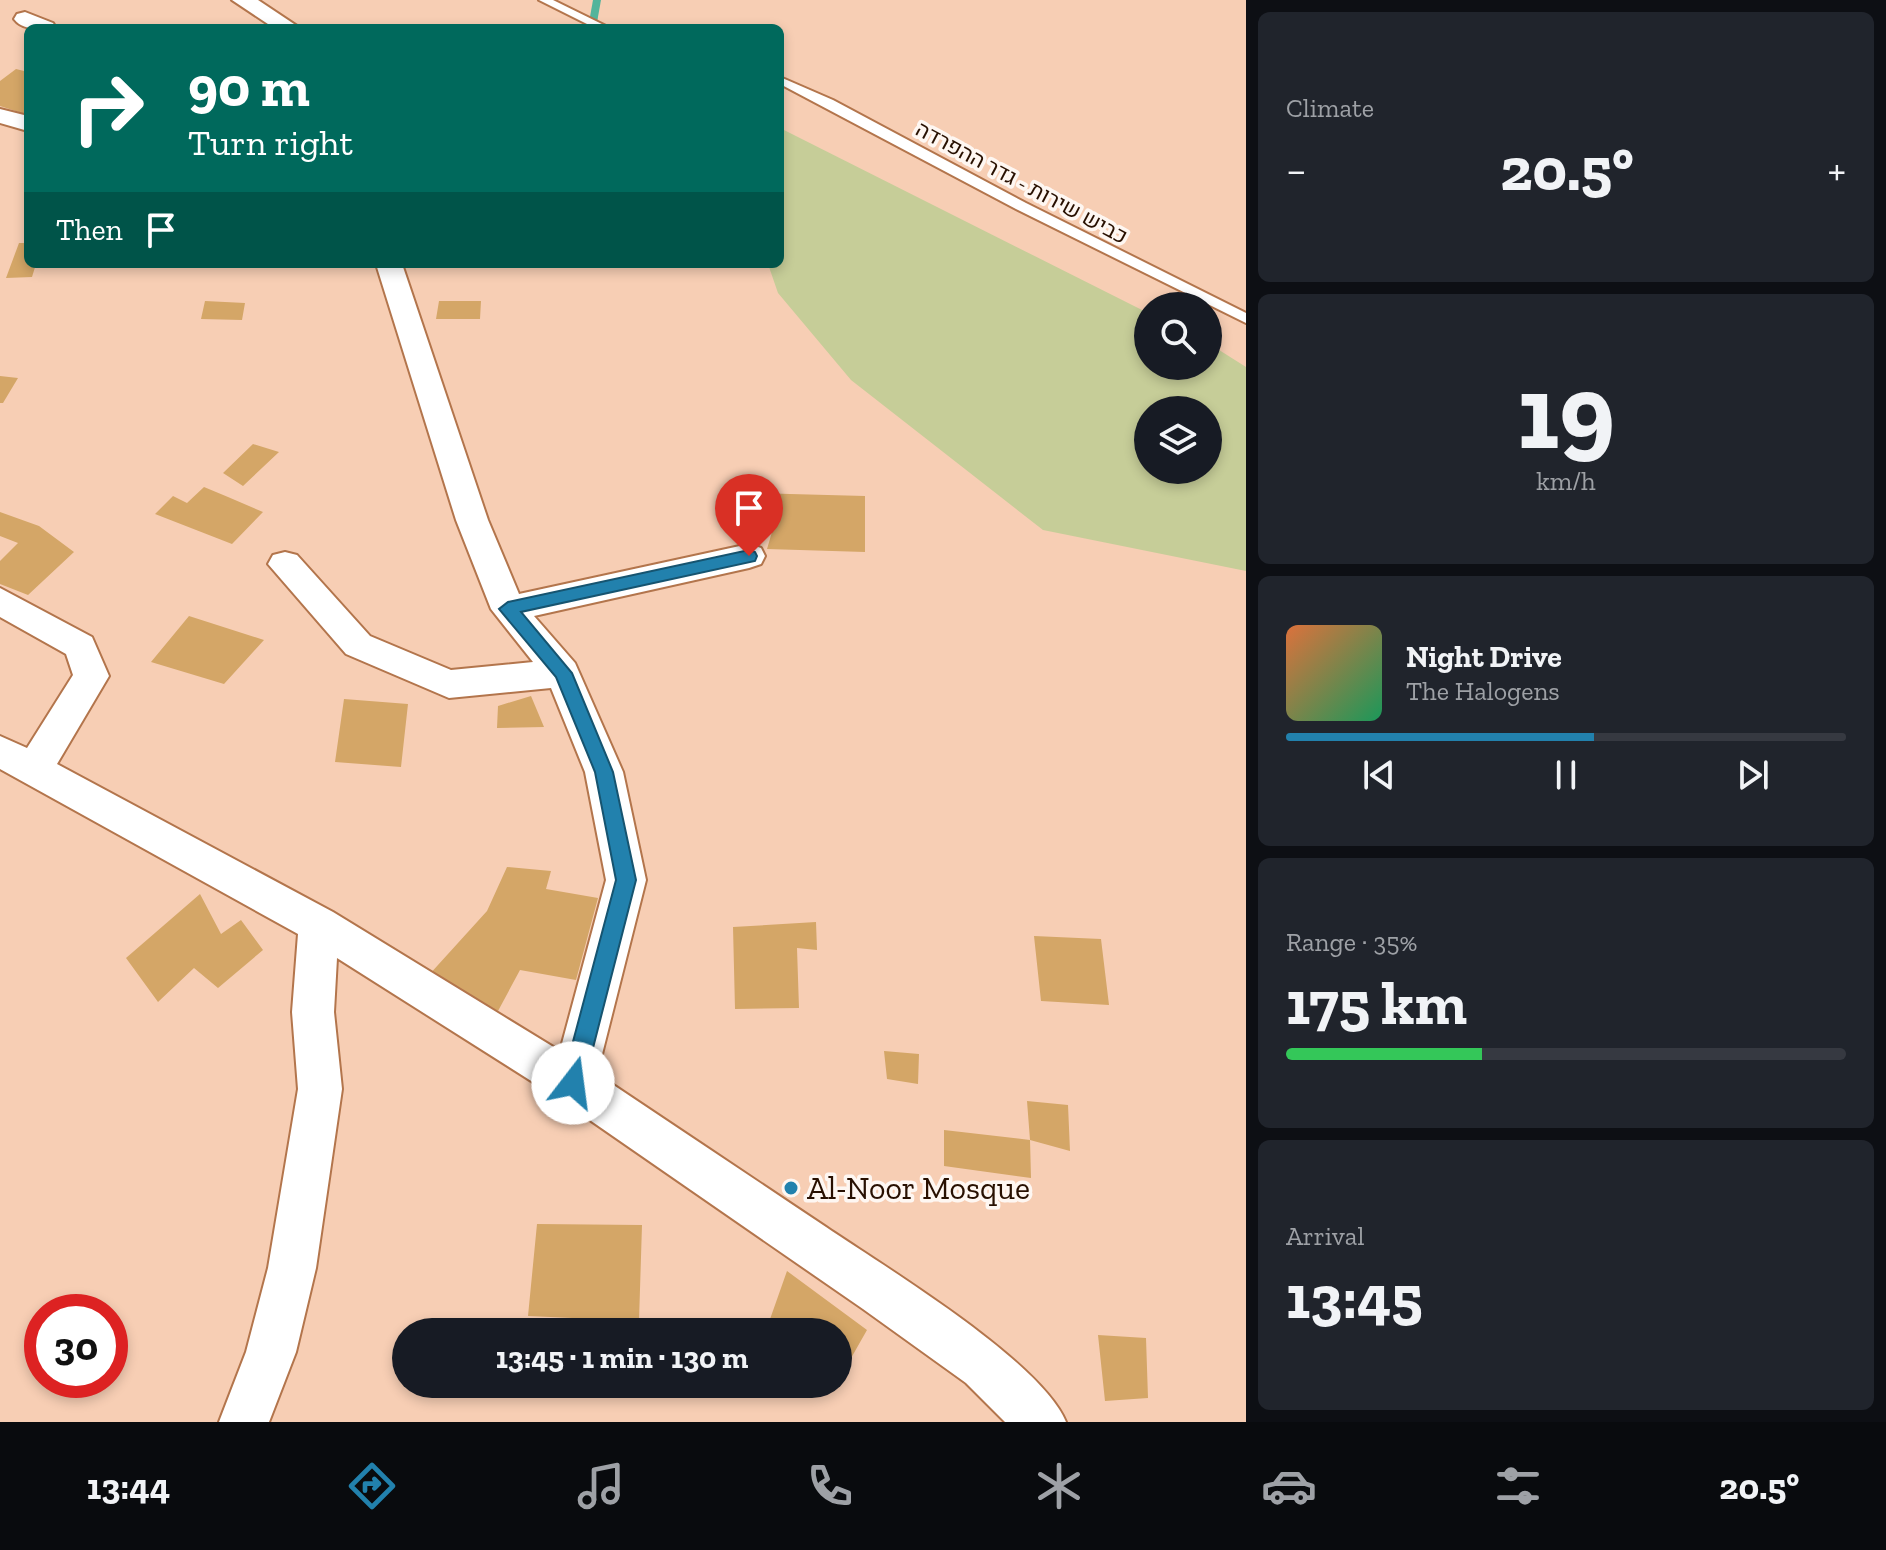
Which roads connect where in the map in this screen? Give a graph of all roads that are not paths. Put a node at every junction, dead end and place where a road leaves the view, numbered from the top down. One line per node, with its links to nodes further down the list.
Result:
1 (243, 0): 3 (street)
2 (544, 0): 4 (lane)
3 (282, 24)
4 (595, 24)
5 (784, 82): 9 (lane, כביש שירות - גדר ההפרדה)
6 (0, 116): 7 (street)
7 (24, 123)
8 (390, 268): 13 (street)
9 (1246, 319)
10 (749, 556): 13 (street)
11 (285, 564): 14 (street)
12 (0, 601): 15 (street)
13 (508, 609): 14 (street)
14 (563, 673): 17 (street)
15 (17, 760): 16 (street)
16 (319, 925): 17 (street); 18 (street)
17 (573, 1083): 19 (street)
18 (244, 1422)
19 (1041, 1422)

